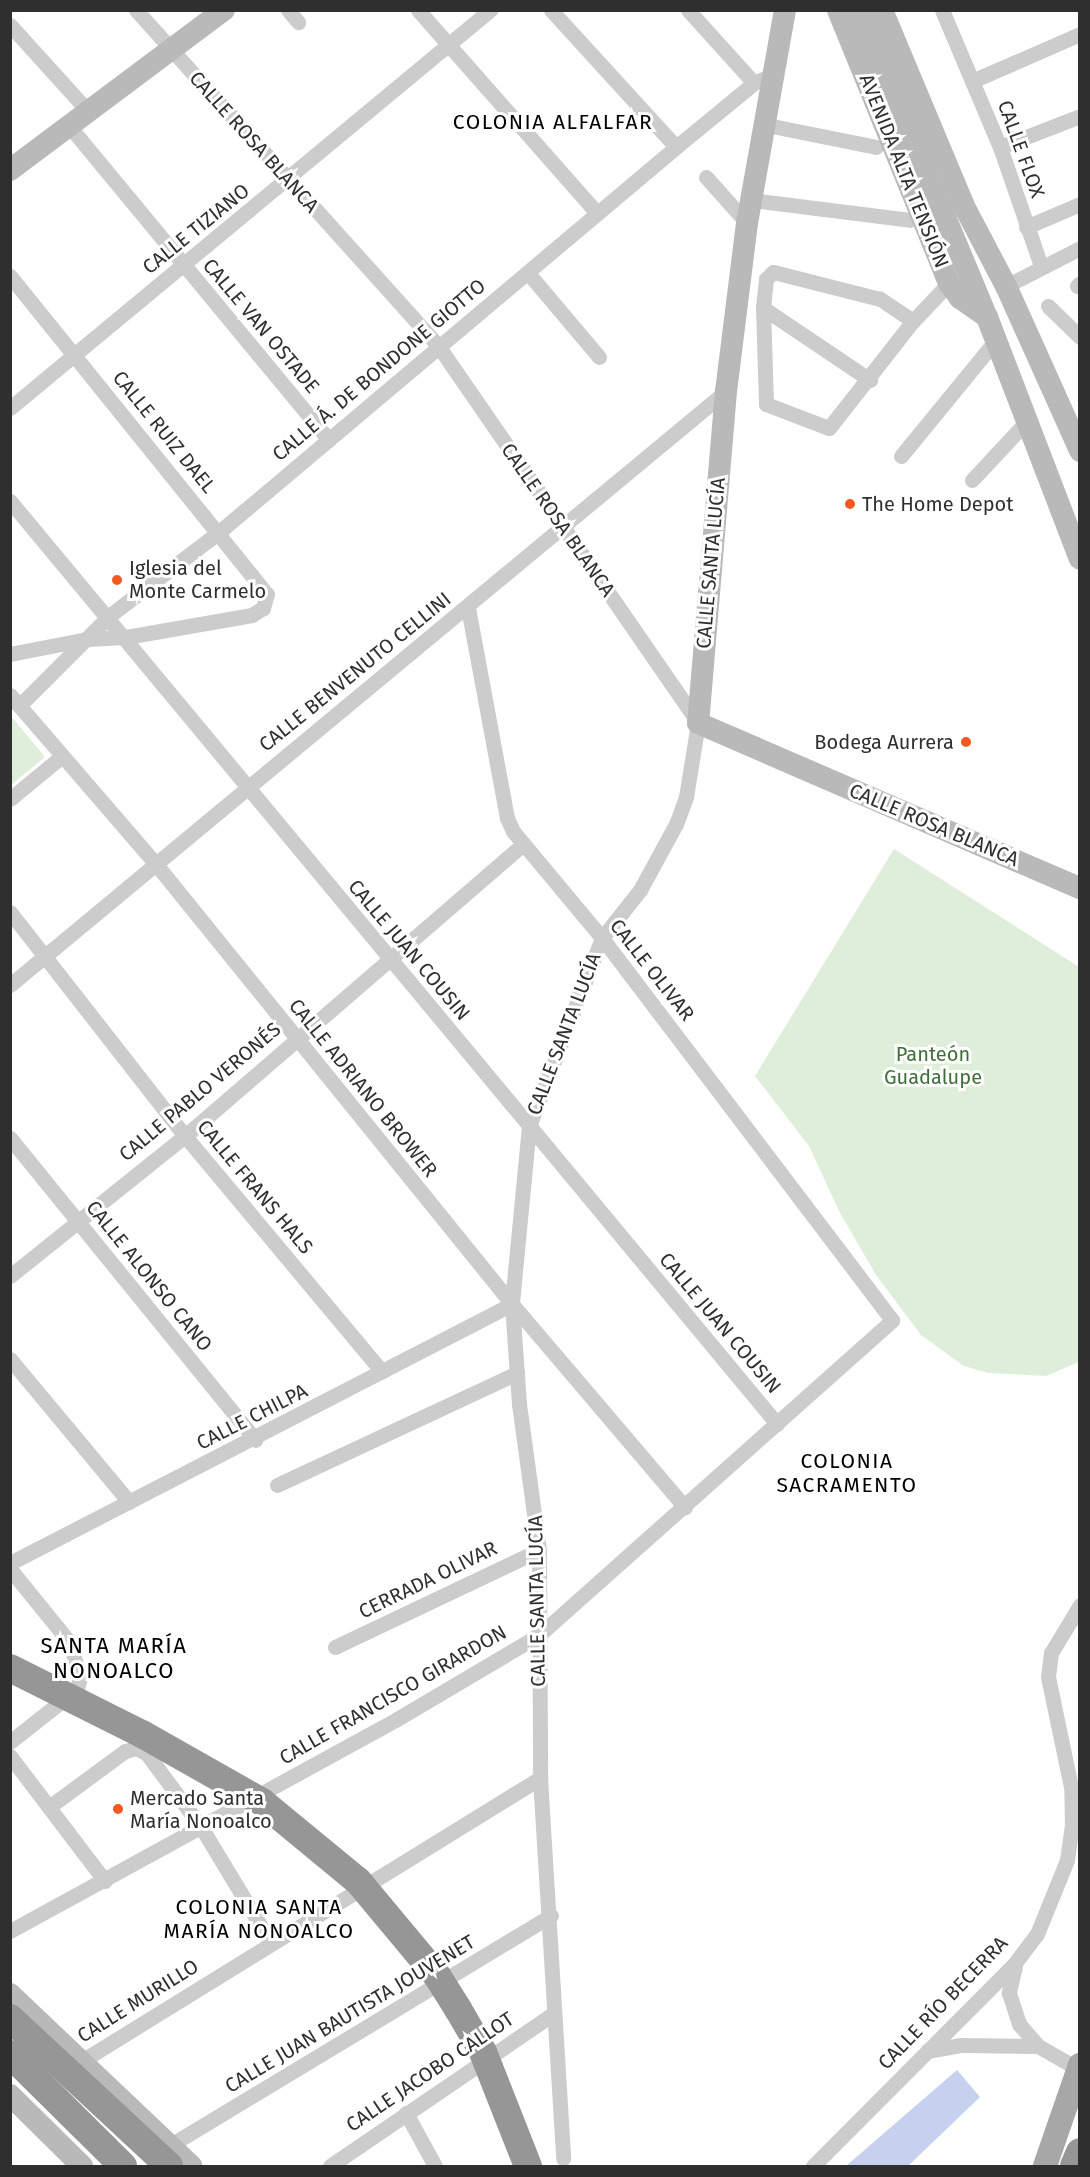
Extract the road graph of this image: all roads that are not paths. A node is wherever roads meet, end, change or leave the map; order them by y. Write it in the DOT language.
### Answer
graph roads {
  1 [pos="136,10"];
  2 [pos="224,10"];
  3 [pos="418,10"];
  4 [pos="490,10"];
  5 [pos="551,10"];
  6 [pos="688,10"];
  7 [pos="785,10"];
  8 [pos="838,10"];
  9 [pos="859,10"];
  10 [pos="882,10"];
  11 [pos="897,10"];
  12 [pos="944,11"];
  13 [pos="10,26"];
  14 [pos="1080,34"];
  15 [pos="449,45"];
  16 [pos="172,50"];
  17 [pos="763,79"];
  18 [pos="972,81"];
  19 [pos="89,112"];
  20 [pos="1080,116"];
  21 [pos="766,125"];
  22 [pos="70,127"];
  23 [pos="676,147"];
  24 [pos="876,147"];
  25 [pos="1000,147"];
  26 [pos="10,170"];
  27 [pos="706,177"];
  28 [pos="290,180"];
  29 [pos="752,200"];
  30 [pos="1080,204"];
  31 [pos="597,213"];
  32 [pos="910,220"];
  33 [pos="747,223"];
  34 [pos="1026,227"];
  35 [pos="1080,248"];
  36 [pos="990,260"];
  37 [pos="183,266"];
  38 [pos="1041,266"];
  39 [pos="528,273"];
  40 [pos="10,276"];
  41 [pos="949,284"];
  42 [pos="1006,286"];
  43 [pos="1048,306"];
  44 [pos="763,308"];
  45 [pos="987,318"];
  46 [pos="913,321"];
  47 [pos="1080,337"];
  48 [pos="995,341"];
  49 [pos="439,346"];
  50 [pos="74,356"];
  51 [pos="599,357"];
  52 [pos="870,380"];
  53 [pos="726,391"];
  54 [pos="10,408"];
  55 [pos="1026,422"];
  56 [pos="328,440"];
  57 [pos="1080,451"];
  58 [pos="901,456"];
  59 [pos="972,480"];
  60 [pos="10,501"];
  61 [pos="563,528"];
  62 [pos="219,532"];
  63 [pos="1080,559"];
  64 [pos="468,607"];
  65 [pos="109,616"];
  66 [pos="126,637"];
  67 [pos="87,639"];
  68 [pos="10,654"];
  69 [pos="15,700"];
  70 [pos="698,723"];
  71 [pos="61,758"];
  72 [pos="248,785"];
  73 [pos="10,799"];
  74 [pos="523,844"];
  75 [pos="155,863"];
  76 [pos="1080,888"];
  77 [pos="10,912"];
  78 [pos="602,938"];
  79 [pos="46,955"];
  80 [pos="390,962"];
  81 [pos="10,985"];
  82 [pos="296,1039"];
  83 [pos="529,1126"];
  84 [pos="185,1136"];
  85 [pos="10,1138"];
  86 [pos="77,1220"];
  87 [pos="10,1276"];
  88 [pos="512,1304"];
  89 [pos="892,1320"];
  90 [pos="10,1359"];
  91 [pos="382,1372"];
  92 [pos="517,1373"];
  93 [pos="777,1424"];
  94 [pos="255,1440"];
  95 [pos="277,1485"];
  96 [pos="129,1502"];
  97 [pos="685,1507"];
  98 [pos="539,1550"];
  99 [pos="10,1563"];
  100 [pos="10,1569"];
  101 [pos="1080,1605"];
  102 [pos="539,1635"];
  103 [pos="334,1647"];
  104 [pos="10,1654"];
  105 [pos="10,1668"];
  106 [pos="77,1689"];
  107 [pos="10,1742"];
  108 [pos="10,1756"];
  109 [pos="540,1778"];
  110 [pos="267,1792"];
  111 [pos="49,1807"];
  112 [pos="201,1827"];
  113 [pos="372,1879"];
  114 [pos="105,1881"];
  115 [pos="551,1916"];
  116 [pos="10,1931"];
  117 [pos="271,1943"];
  118 [pos="1015,1963"];
  119 [pos="452,1978"];
  120 [pos="10,1994"];
  121 [pos="554,2013"];
  122 [pos="10,2018"];
  123 [pos="10,2037"];
  124 [pos="1038,2046"];
  125 [pos="927,2051"];
  126 [pos="496,2052"];
  127 [pos="10,2054"];
  128 [pos="68,2060"];
  129 [pos="10,2066"];
  130 [pos="1079,2068"];
  131 [pos="12,2099"];
  132 [pos="406,2112"];
  133 [pos="1080,2152"];
  134 [pos="87,2155"];
  135 [pos="169,2156"];
  136 [pos="563,2158"];
  137 [pos="112,2166"];
  138 [pos="122,2166"];
  139 [pos="147,2166"];
  140 [pos="191,2166"];
  141 [pos="330,2166"];
  142 [pos="435,2166"];
  143 [pos="528,2166"];
  144 [pos="539,2166"];
  145 [pos="813,2166"];
  146 [pos="1046,2166"];
  147 [pos="1074,2166"];
  1 -- 16 [label="street, CALLE ROSA BLANCA"];
  2 -- 16 [label="street"];
  3 -- 15 [label="street"];
  4 -- 15 [label="street, CALLE TIZIANO"];
  5 -- 23 [label="street"];
  6 -- 17 [label="street"];
  7 -- 17 [label="street, CALLE SANTA LUCÍA"];
  8 -- 41 [label="street, AVENIDA ALTA TENSIÓN"];
  9 -- 45 [label="street, AVENIDA ALTA TENSIÓN"];
  10 -- 36 [label="street, AVENIDA ALTA TENSIÓN"];
  11 -- 36 [label="street, AVENIDA ALTA TENSIÓN"];
  12 -- 18 [label="street, CALLE FLOX"];
  13 -- 19 [label="street"];
  14 -- 18 [label="street"];
  15 -- 28 [label="street, CALLE TIZIANO"];
  15 -- 31 [label="street"];
  16 -- 19 [label="street"];
  16 -- 28 [label="street, CALLE ROSA BLANCA"];
  17 -- 21 [label="street, CALLE SANTA LUCÍA"];
  17 -- 23 [label="street, CALLE Á. DE BONDONE GIOTTO"];
  18 -- 25 [label="street, CALLE FLOX"];
  19 -- 22 [label="street"];
  20 -- 25 [label="street"];
  21 -- 24 [label="street"];
  21 -- 29 [label="street, CALLE SANTA LUCÍA"];
  22 -- 26 [label="street"];
  22 -- 37 [label="street, CALLE VAN OSTADE"];
  23 -- 31 [label="street, CALLE Á. DE BONDONE GIOTTO"];
  25 -- 34 [label="street, CALLE FLOX"];
  27 -- 33 [label="street"];
  28 -- 37 [label="street, CALLE TIZIANO"];
  28 -- 49 [label="street, CALLE ROSA BLANCA"];
  29 -- 32 [label="street"];
  29 -- 33 [label="street, CALLE SANTA LUCÍA"];
  30 -- 34 [label="street"];
  31 -- 39 [label="street, CALLE Á. DE BONDONE GIOTTO"];
  33 -- 53 [label="street, CALLE SANTA LUCÍA"];
  34 -- 38 [label="street, CALLE FLOX"];
  35 -- 38 [label="street"];
  36 -- 42 [label="street, AVENIDA ALTA TENSIÓN"];
  37 -- 50 [label="street, CALLE TIZIANO"];
  37 -- 56 [label="street, CALLE VAN OSTADE"];
  38 -- 42 [label="street"];
  39 -- 49 [label="street, CALLE Á. DE BONDONE GIOTTO"];
  39 -- 51 [label="street"];
  40 -- 50 [label="street, CALLE RUIZ DAEL"];
  41 -- 45 [label="street, AVENIDA ALTA TENSIÓN"];
  41 -- 46 [label="street"];
  42 -- 57 [label="street, AVENIDA ALTA TENSIÓN"];
  43 -- 47 [label="street"];
  44 -- 46 [label="street"];
  44 -- 52 [label="street"];
  44 -- 52 [label="street"];
  45 -- 48 [label="street, AVENIDA ALTA TENSIÓN"];
  46 -- 52 [label="street"];
  48 -- 55 [label="street, AVENIDA ALTA TENSIÓN"];
  48 -- 58 [label="street"];
  49 -- 56 [label="street, CALLE Á. DE BONDONE GIOTTO"];
  49 -- 61 [label="street, CALLE ROSA BLANCA"];
  50 -- 54 [label="street, CALLE TIZIANO"];
  50 -- 62 [label="street, CALLE RUIZ DAEL"];
  53 -- 61 [label="street, CALLE BENVENUTO CELLINI"];
  53 -- 70 [label="street, CALLE SANTA LUCÍA"];
  55 -- 59 [label="street"];
  55 -- 63 [label="street, AVENIDA ALTA TENSIÓN"];
  56 -- 62 [label="street, CALLE Á. DE BONDONE GIOTTO"];
  60 -- 65 [label="street, CALLE JUAN COUSIN"];
  61 -- 64 [label="street, CALLE BENVENUTO CELLINI"];
  61 -- 70 [label="street, CALLE ROSA BLANCA"];
  62 -- 65 [label="street, CALLE Á. DE BONDONE GIOTTO"];
  62 -- 66 [label="street, CALLE RUIZ DAEL"];
  64 -- 72 [label="street, CALLE BENVENUTO CELLINI"];
  64 -- 74 [label="street, CALLE OLIVAR"];
  65 -- 66 [label="street, CALLE JUAN COUSIN"];
  65 -- 67 [label="street, CALLE Á. DE BONDONE GIOTTO"];
  66 -- 67 [label="street"];
  66 -- 72 [label="street, CALLE JUAN COUSIN"];
  67 -- 68 [label="street"];
  67 -- 69 [label="street, CALLE Á. DE BONDONE GIOTTO"];
  69 -- 71 [label="street, CALLE ADRIANO BROWER"];
  70 -- 76 [label="street, CALLE ROSA BLANCA"];
  70 -- 78 [label="street, CALLE SANTA LUCÍA"];
  71 -- 73 [label="street"];
  71 -- 75 [label="street, CALLE ADRIANO BROWER"];
  72 -- 75 [label="street, CALLE BENVENUTO CELLINI"];
  72 -- 80 [label="street, CALLE JUAN COUSIN"];
  74 -- 78 [label="street, CALLE OLIVAR"];
  74 -- 80 [label="street, CALLE PABLO VERONÉS"];
  75 -- 79 [label="street, CALLE BENVENUTO CELLINI"];
  75 -- 82 [label="street, CALLE ADRIANO BROWER"];
  77 -- 79 [label="street, CALLE FRANS HALS"];
  78 -- 83 [label="street, CALLE SANTA LUCÍA"];
  78 -- 89 [label="street, CALLE OLIVAR"];
  79 -- 81 [label="street, CALLE BENVENUTO CELLINI"];
  79 -- 84 [label="street, CALLE FRANS HALS"];
  80 -- 82 [label="street, CALLE PABLO VERONÉS"];
  80 -- 83 [label="street, CALLE JUAN COUSIN"];
  82 -- 84 [label="street, CALLE PABLO VERONÉS"];
  82 -- 88 [label="street, CALLE ADRIANO BROWER"];
  83 -- 88 [label="street, CALLE SANTA LUCÍA"];
  83 -- 93 [label="street, CALLE JUAN COUSIN"];
  84 -- 86 [label="street, CALLE PABLO VERONÉS"];
  84 -- 91 [label="street, CALLE FRANS HALS"];
  85 -- 86 [label="street, CALLE ALONSO CANO"];
  86 -- 87 [label="street, CALLE PABLO VERONÉS"];
  86 -- 94 [label="street, CALLE ALONSO CANO"];
  88 -- 91 [label="street, CALLE CHILPA"];
  88 -- 92 [label="street, CALLE SANTA LUCÍA"];
  88 -- 97 [label="street, CALLE ADRIANO BROWER"];
  89 -- 93 [label="street, CALLE FRANCISCO GIRARDON"];
  90 -- 96 [label="street"];
  91 -- 94 [label="street, CALLE CHILPA"];
  92 -- 95 [label="street"];
  92 -- 98 [label="street, CALLE SANTA LUCÍA"];
  93 -- 97 [label="street, CALLE FRANCISCO GIRARDON"];
  94 -- 96 [label="street, CALLE CHILPA"];
  96 -- 99 [label="street, CALLE CHILPA"];
  97 -- 102 [label="street, CALLE FRANCISCO GIRARDON"];
  98 -- 102 [label="street, CALLE SANTA LUCÍA"];
  98 -- 103 [label="street, CERRADA OLIVAR"];
  100 -- 106 [label="street"];
  101 -- 118 [label="street, CALLE RÍO BECERRA"];
  102 -- 109 [label="street, CALLE SANTA LUCÍA"];
  102 -- 110 [label="street, CALLE FRANCISCO GIRARDON"];
  104 -- 106 [label="street"];
  105 -- 143 [label="highway, bridge"];
  106 -- 107 [label="street"];
  106 -- 110 [label="street"];
  108 -- 111 [label="street"];
  109 -- 113 [label="street, CALLE MURILLO"];
  109 -- 115 [label="street, CALLE SANTA LUCÍA"];
  110 -- 112 [label="street, CALLE FRANCISCO GIRARDON"];
  110 -- 113 [label="street"];
  111 -- 112 [label="street"];
  111 -- 114 [label="street"];
  112 -- 114 [label="street, CALLE FRANCISCO GIRARDON"];
  112 -- 117 [label="street"];
  113 -- 117 [label="street, CALLE MURILLO"];
  113 -- 119 [label="street"];
  114 -- 116 [label="street, CALLE FRANCISCO GIRARDON"];
  115 -- 119 [label="street, CALLE JUAN BAUTISTA JOUVENET"];
  115 -- 121 [label="street, CALLE SANTA LUCÍA"];
  117 -- 128 [label="street, CALLE MURILLO"];
  118 -- 124 [label="street"];
  118 -- 125 [label="street, CALLE RÍO BECERRA"];
  119 -- 126 [label="street"];
  119 -- 135 [label="street, CALLE JUAN BAUTISTA JOUVENET"];
  120 -- 128 [label="street"];
  121 -- 126 [label="street, CALLE JACOBO CALLOT"];
  121 -- 136 [label="street, CALLE SANTA LUCÍA"];
  122 -- 128 [label="highway"];
  123 -- 139 [label="highway"];
  124 -- 125 [label="street"];
  124 -- 130 [label="street"];
  125 -- 145 [label="street, CALLE RÍO BECERRA"];
  126 -- 132 [label="street, CALLE JACOBO CALLOT"];
  126 -- 144 [label="street"];
  127 -- 138 [label="highway"];
  128 -- 135 [label="highway"];
  129 -- 134 [label="highway"];
  130 -- 146 [label="main road"];
  131 -- 134 [label="street"];
  132 -- 141 [label="street, CALLE JACOBO CALLOT"];
  132 -- 142 [label="street"];
  133 -- 147 [label="highway"];
  134 -- 137 [label="highway"];
  134 -- 138 [label="highway"];
  135 -- 140 [label="street"];
}
